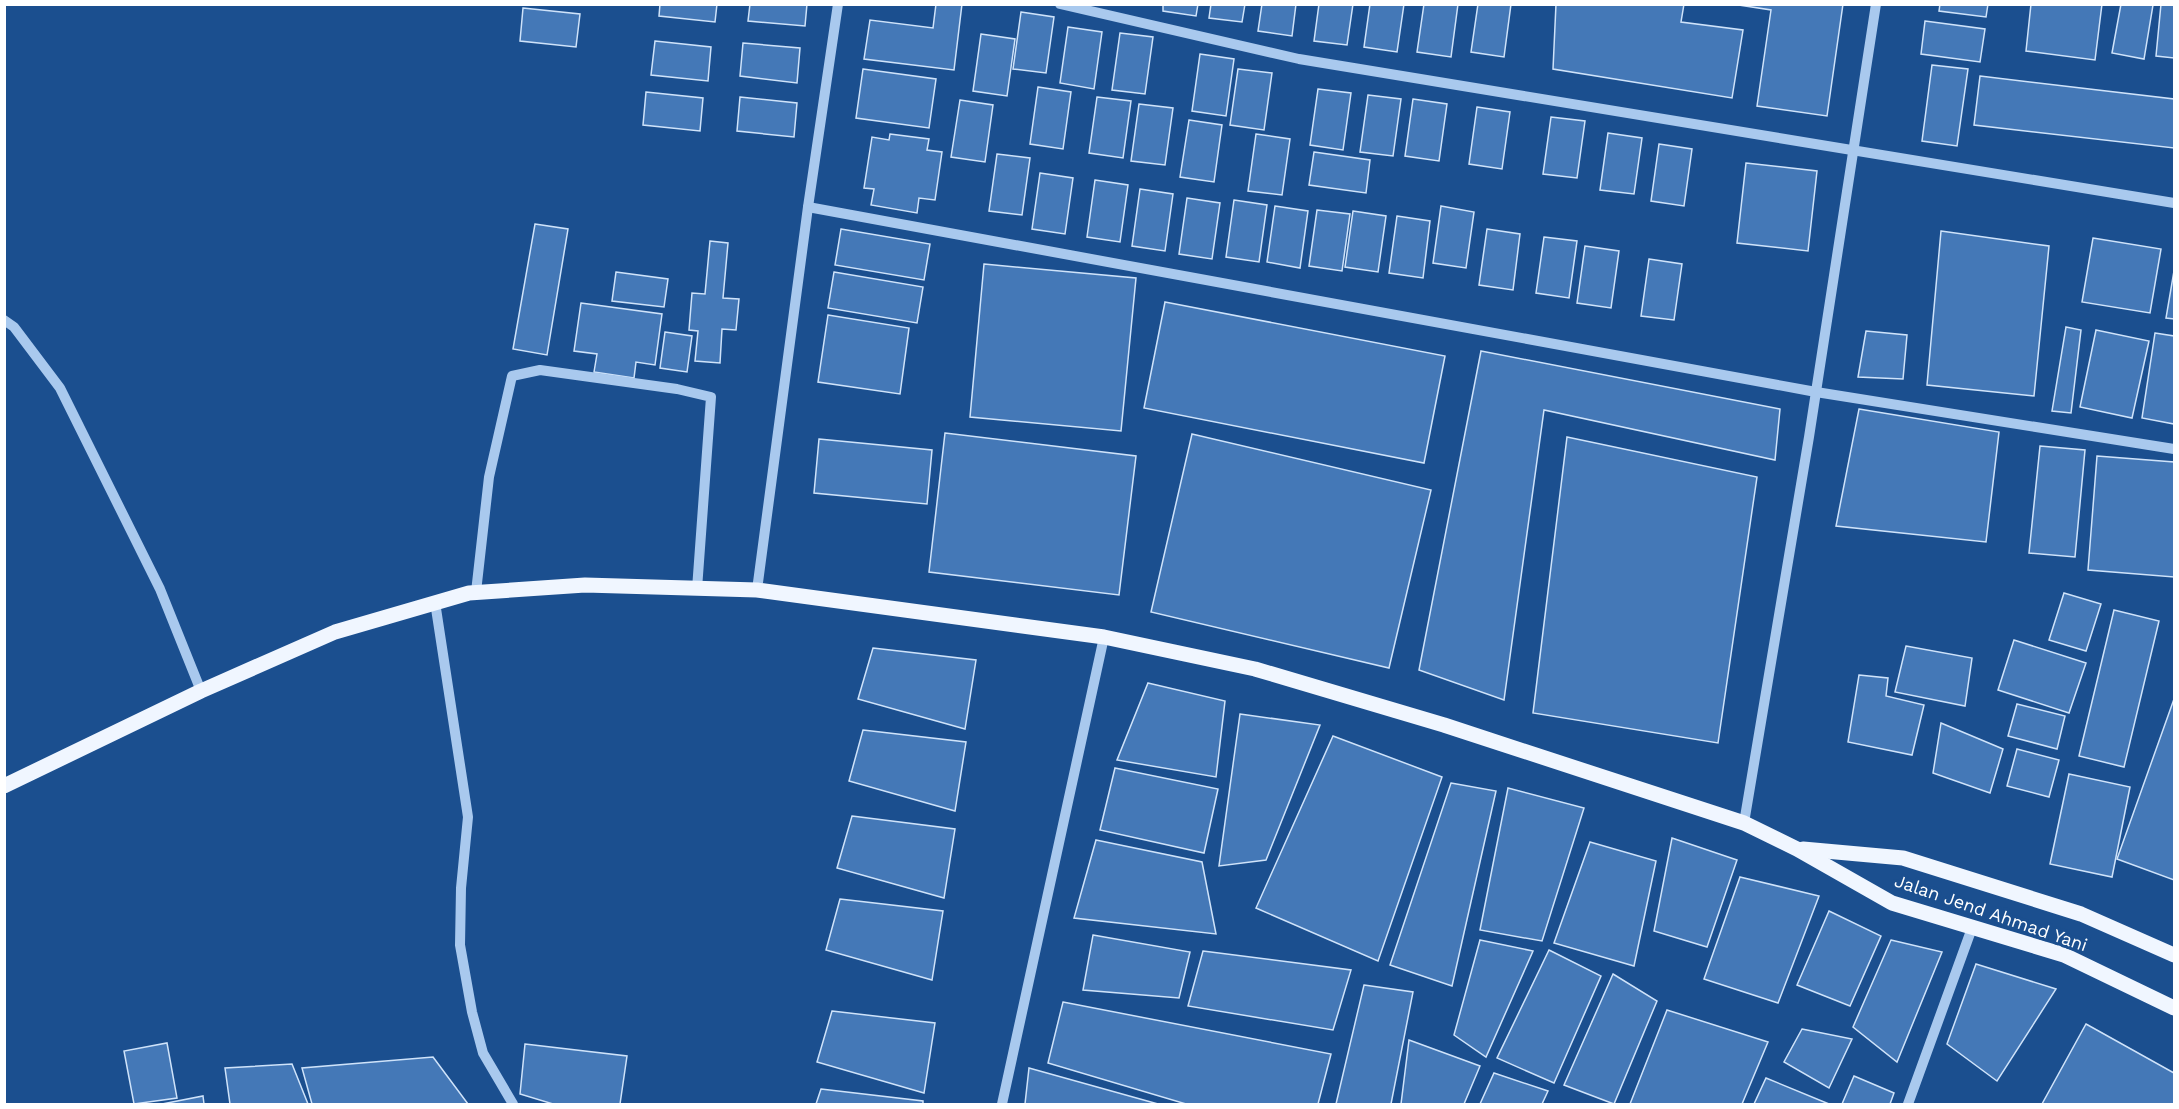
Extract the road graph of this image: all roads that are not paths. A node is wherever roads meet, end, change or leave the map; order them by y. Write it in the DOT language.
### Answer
graph roads {
  1 [pos="838,4"];
  2 [pos="1060,4"];
  3 [pos="1876,4"];
  4 [pos="1853,151"];
  5 [pos="2175,203"];
  6 [pos="808,207"];
  7 [pos="4,320"];
  8 [pos="1816,392"];
  9 [pos="2175,449"];
  10 [pos="697,589"];
  11 [pos="758,590"];
  12 [pos="476,592"];
  13 [pos="435,602"];
  14 [pos="1104,637"];
  15 [pos="201,691"];
  16 [pos="4,786"];
  17 [pos="1744,823"];
  18 [pos="1797,849"];
  19 [pos="1972,928"];
  20 [pos="2175,955"];
  21 [pos="2175,1008"];
  22 [pos="513,1104"];
  23 [pos="1002,1104"];
  24 [pos="1908,1104"];
  1 -- 6 [label="street"];
  2 -- 4 [label="street"];
  3 -- 4 [label="street"];
  4 -- 5 [label="street"];
  4 -- 8 [label="street"];
  6 -- 8 [label="street"];
  6 -- 11 [label="street"];
  7 -- 15 [label="street"];
  8 -- 9 [label="street"];
  8 -- 17 [label="street"];
  10 -- 11 [label="main road, Jalan Jend Ahmad Yani"];
  10 -- 12 [label="main road, Jalan Jend Ahmad Yani"];
  10 -- 12 [label="street"];
  11 -- 14 [label="main road, Jalan Jend Ahmad Yani"];
  12 -- 13 [label="main road, Jalan Jend Ahmad Yani"];
  13 -- 15 [label="main road, Jalan Jend Ahmad Yani"];
  13 -- 22 [label="street"];
  14 -- 17 [label="main road, Jalan Jend Ahmad Yani"];
  14 -- 23 [label="street"];
  15 -- 16 [label="main road, Jalan Jend Ahmad Yani"];
  17 -- 18 [label="main road, Jalan Jend Ahmad Yani"];
  18 -- 19 [label="main road, Jalan Jend Ahmad Yani"];
  18 -- 20 [label="main road, Jalan Jend Ahmad Yani"];
  19 -- 21 [label="main road, Jalan Jend Ahmad Yani"];
  19 -- 24 [label="street"];
}
